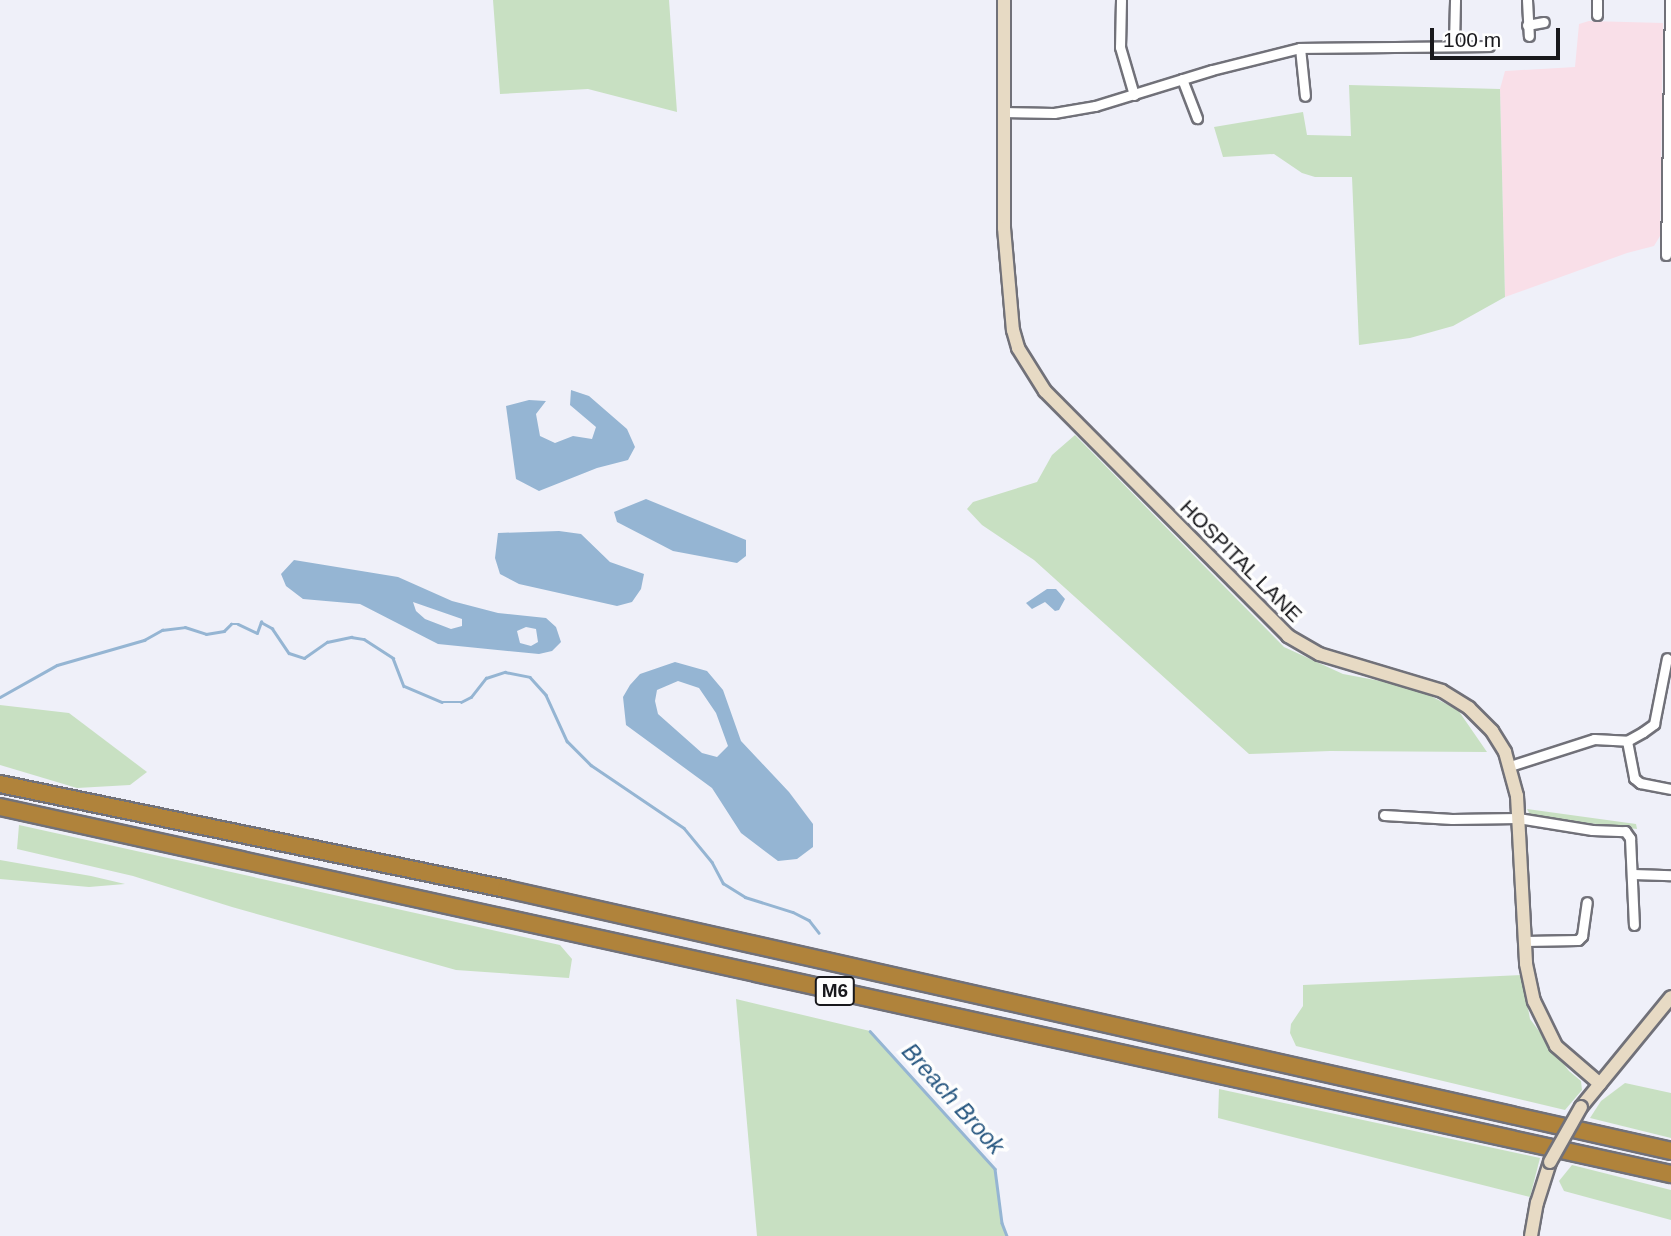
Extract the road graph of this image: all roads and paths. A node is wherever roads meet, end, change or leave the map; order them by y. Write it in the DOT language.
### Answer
graph roads {
  1 [pos="1004,0"];
  2 [pos="1121,0"];
  3 [pos="1455,0"];
  4 [pos="1527,0"];
  5 [pos="1597,0"];
  6 [pos="1670,0"];
  7 [pos="1597,15"];
  8 [pos="1544,22"];
  9 [pos="1527,25"];
  10 [pos="1529,36"];
  11 [pos="1454,45"];
  12 [pos="1489,46"];
  13 [pos="1300,48"];
  14 [pos="1182,79"];
  15 [pos="1670,85"];
  16 [pos="1135,95"];
  17 [pos="1305,97"];
  18 [pos="1002,112"];
  19 [pos="1198,118"];
  20 [pos="1669,212"];
  21 [pos="1665,255"];
  22 [pos="1667,659"];
  23 [pos="1627,741"];
  24 [pos="1510,766"];
  25 [pos="0,784"];
  26 [pos="1671,789"];
  27 [pos="0,807"];
  28 [pos="1384,815"];
  29 [pos="1518,818"];
  30 [pos="1633,874"];
  31 [pos="1671,875"];
  32 [pos="1587,902"];
  33 [pos="1634,925"];
  34 [pos="1525,941"];
  35 [pos="1671,997"];
  36 [pos="1600,1084"];
  37 [pos="1671,1151"];
  38 [pos="1671,1174"];
  39 [pos="1531,1236"];
  1 -- 18 [label="street, HOSPITAL LANE"];
  2 -- 16 [label="street"];
  3 -- 11 [label="street"];
  4 -- 9 [label="street"];
  5 -- 7 [label="street"];
  6 -- 15 [label="street"];
  8 -- 9 [label="street"];
  9 -- 10 [label="street"];
  11 -- 12 [label="street"];
  11 -- 13 [label="street"];
  13 -- 14 [label="street"];
  13 -- 17 [label="street"];
  14 -- 16 [label="street"];
  14 -- 19 [label="street"];
  15 -- 20 [label="street"];
  16 -- 18 [label="street"];
  18 -- 24 [label="street, HOSPITAL LANE"];
  20 -- 21 [label="street"];
  22 -- 23 [label="street"];
  23 -- 24 [label="street"];
  23 -- 26 [label="street"];
  24 -- 29 [label="street, HOSPITAL LANE"];
  25 -- 37 [label="highway, M6"];
  27 -- 38 [label="highway, M6"];
  28 -- 29 [label="street"];
  29 -- 30 [label="street"];
  29 -- 34 [label="street, HOSPITAL LANE"];
  30 -- 31 [label="street"];
  30 -- 33 [label="street"];
  32 -- 34 [label="street"];
  34 -- 36 [label="street, HOSPITAL LANE"];
  35 -- 36 [label="street"];
  36 -- 39 [label="street, bridge"];
}
